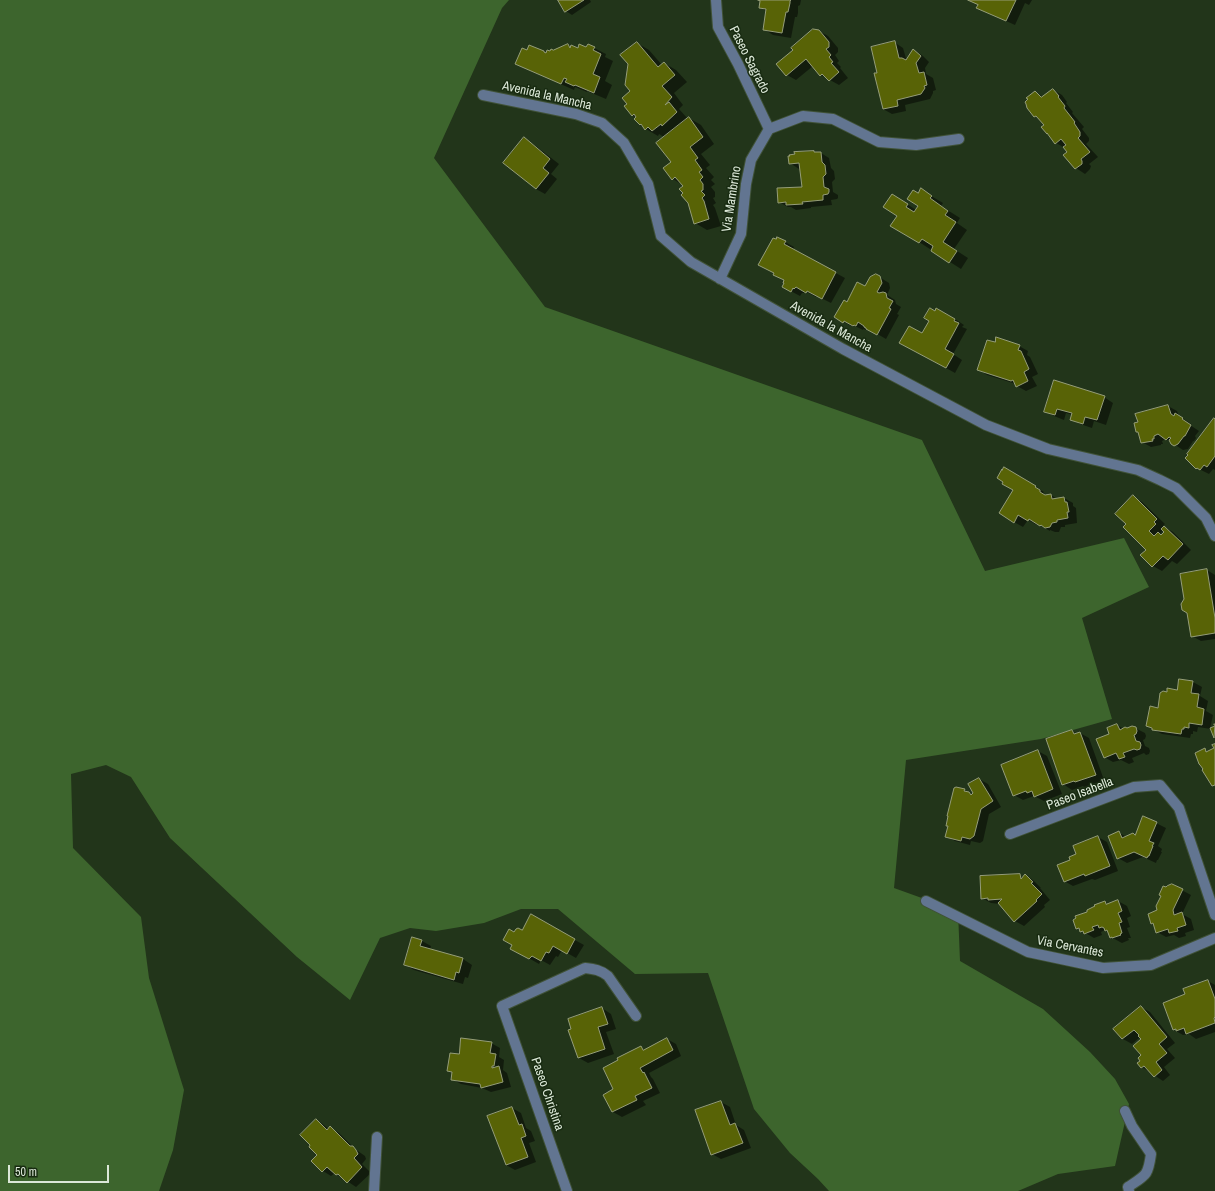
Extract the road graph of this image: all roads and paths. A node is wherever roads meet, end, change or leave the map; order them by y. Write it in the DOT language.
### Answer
graph roads {
  1 [pos="716,0"];
  2 [pos="483,95"];
  3 [pos="769,129"];
  4 [pos="959,139"];
  5 [pos="720,279"];
  6 [pos="1215,536"];
  7 [pos="1010,834"];
  8 [pos="926,902"];
  9 [pos="1215,915"];
  10 [pos="1215,938"];
  11 [pos="636,1016"];
  12 [pos="1125,1111"];
  13 [pos="377,1137"];
  14 [pos="1129,1189"];
  15 [pos="374,1191"];
  16 [pos="567,1191"];
  1 -- 3 [label="street, Paseo Sagrado"];
  2 -- 5 [label="street, Avenida la Mancha"];
  3 -- 4 [label="street"];
  3 -- 5 [label="street, Via Mambrino"];
  5 -- 6 [label="street, Avenida la Mancha"];
  7 -- 9 [label="street, Paseo Isabella"];
  8 -- 10 [label="street, Via Cervantes"];
  11 -- 16 [label="street, Paseo Christina"];
  12 -- 14 [label="street"];
  13 -- 15 [label="street"];
}
